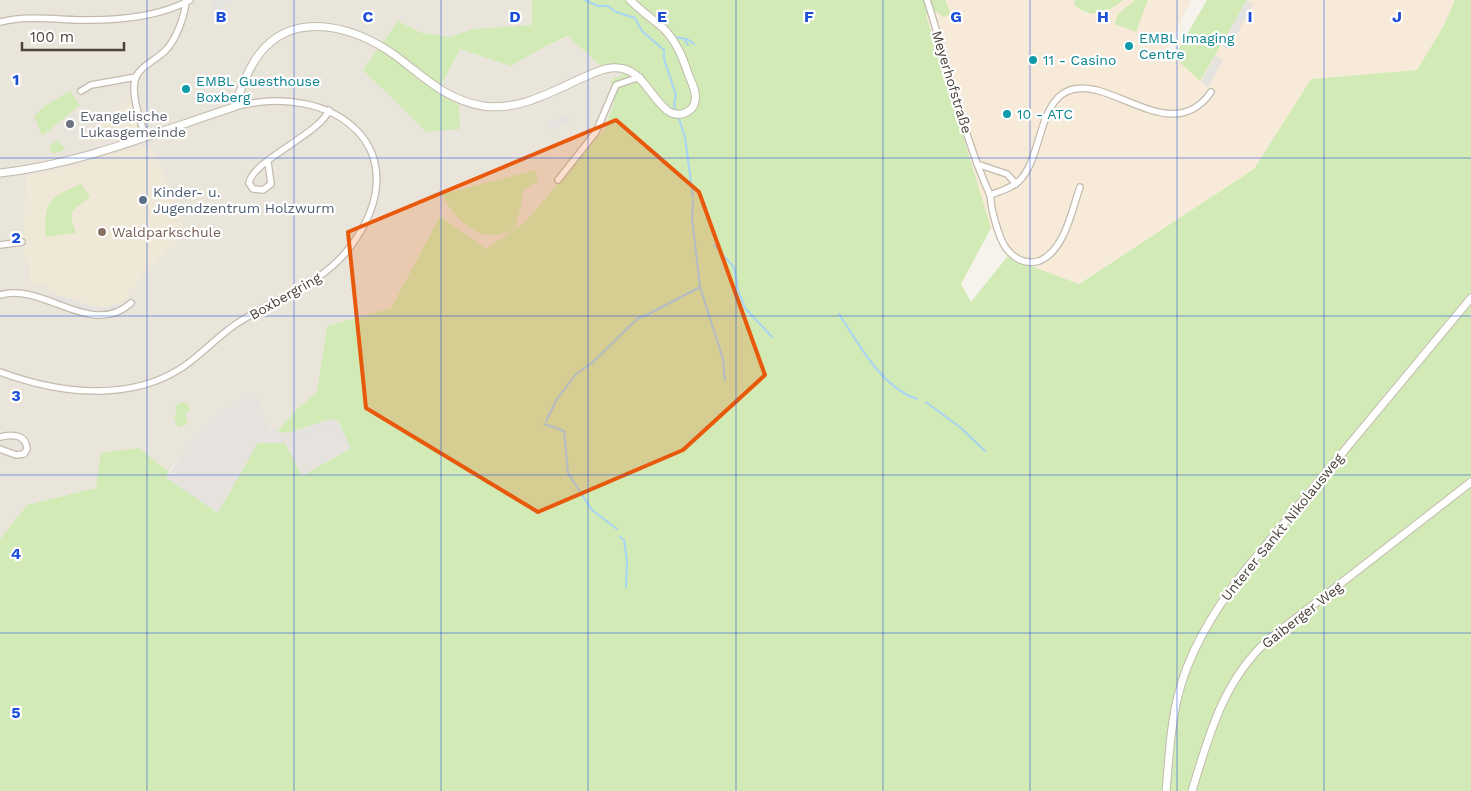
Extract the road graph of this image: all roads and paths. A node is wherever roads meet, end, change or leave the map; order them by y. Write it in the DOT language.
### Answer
graph roads {
  1 [pos="630,0"];
  2 [pos="927,0"];
  3 [pos="188,1"];
  4 [pos="0,22"];
  5 [pos="136,77"];
  6 [pos="640,77"];
  7 [pos="83,90"];
  8 [pos="1211,92"];
  9 [pos="234,107"];
  10 [pos="329,110"];
  11 [pos="145,137"];
  12 [pos="268,162"];
  13 [pos="977,164"];
  14 [pos="0,173"];
  15 [pos="558,180"];
  16 [pos="1016,184"];
  17 [pos="1080,187"];
  18 [pos="990,195"];
  19 [pos="22,242"];
  20 [pos="0,245"];
  21 [pos="0,295"];
  22 [pos="1471,298"];
  23 [pos="130,303"];
  24 [pos="0,372"];
  25 [pos="0,437"];
  26 [pos="0,449"];
  27 [pos="1471,482"];
  28 [pos="1166,791"];
  29 [pos="1192,791"];
  1 -- 6 [label="street"];
  2 -- 13 [label="street, Meyerhofstraße"];
  3 -- 4 [label="street"];
  3 -- 5 [label="street"];
  5 -- 7 [label="street"];
  5 -- 11 [label="street"];
  6 -- 9 [label="street"];
  6 -- 15 [label="street"];
  8 -- 16 [label="street"];
  9 -- 10 [label="street, Boxbergring"];
  9 -- 11 [label="street, Boxbergring"];
  10 -- 12 [label="street"];
  10 -- 24 [label="street, Boxbergring"];
  11 -- 14 [label="street, Boxbergring"];
  12 -- 12 [label="street"];
  13 -- 16 [label="street"];
  13 -- 18 [label="street, Meyerhofstraße"];
  16 -- 18 [label="street"];
  17 -- 18 [label="street, Meyerhofstraße"];
  19 -- 20 [label="street"];
  21 -- 23 [label="street"];
  22 -- 28 [label="street, Unterer Sankt Nikolausweg"];
  25 -- 26 [label="street"];
  27 -- 29 [label="street, Gaiberger Weg"];
}
